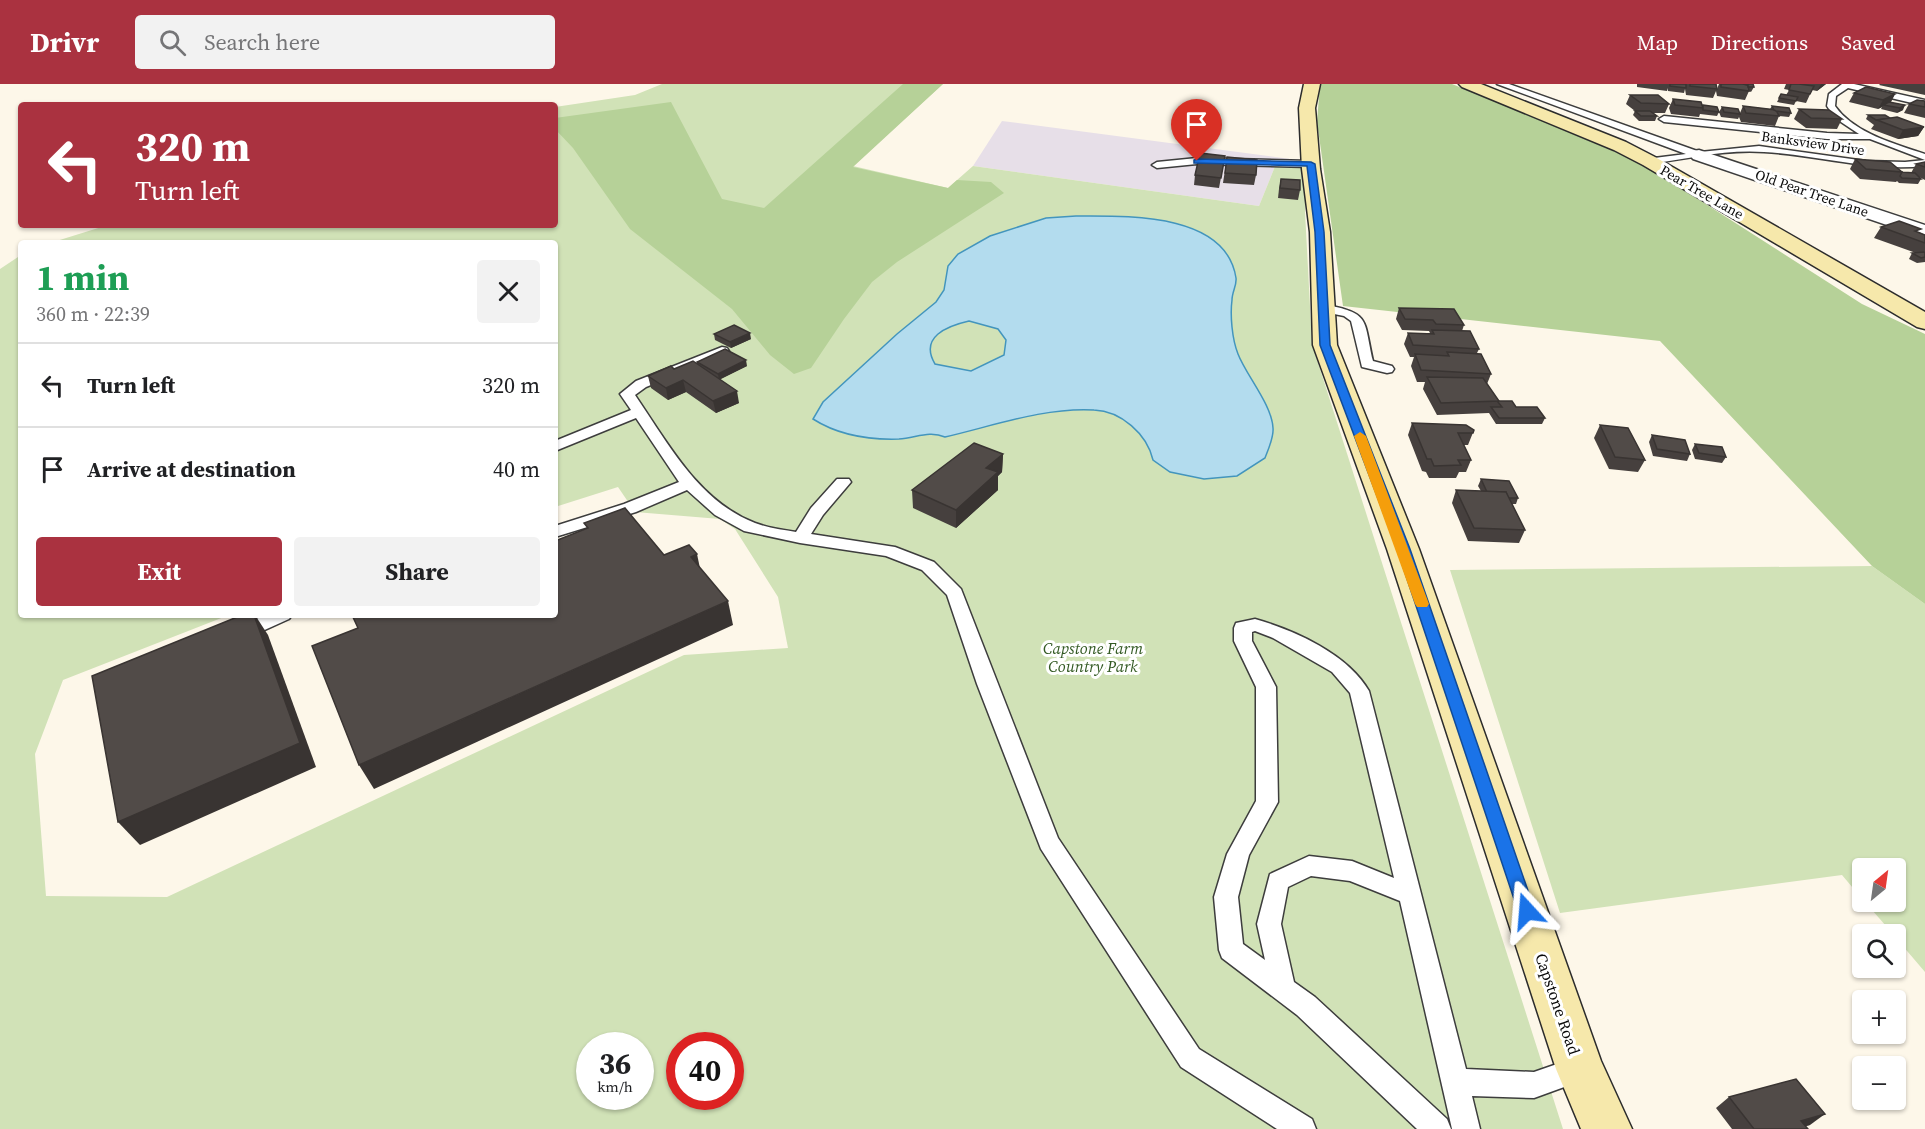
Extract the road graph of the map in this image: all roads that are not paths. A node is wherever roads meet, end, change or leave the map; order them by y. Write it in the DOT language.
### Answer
graph roads {
  1 [pos="1312,84"];
  2 [pos="1467,84"];
  3 [pos="1501,84"];
  4 [pos="1846,85"];
  5 [pos="1925,103"];
  6 [pos="1664,119"];
  7 [pos="1784,123"];
  8 [pos="1790,132"];
  9 [pos="1869,136"];
  10 [pos="1699,155"];
  11 [pos="1925,157"];
  12 [pos="1649,161"];
  13 [pos="1925,163"];
  14 [pos="1311,164"];
  15 [pos="1158,165"];
  16 [pos="1925,231"];
  17 [pos="1323,308"];
  18 [pos="1925,322"];
  19 [pos="722,351"];
  20 [pos="1387,369"];
  21 [pos="639,412"];
  22 [pos="558,445"];
  23 [pos="843,482"];
  24 [pos="689,483"];
  25 [pos="558,531"];
  26 [pos="800,538"];
  27 [pos="276,618"];
  28 [pos="221,642"];
  29 [pos="1410,895"];
  30 [pos="1283,989"];
  31 [pos="1580,1069"];
  32 [pos="1456,1082"];
  33 [pos="1302,1129"];
  34 [pos="1437,1129"];
  35 [pos="1466,1129"];
  36 [pos="1607,1129"];
  1 -- 14 [label="street, Capstone Road"];
  2 -- 12 [label="street, Pear Tree Lane"];
  3 -- 10 [label="lane"];
  4 -- 5 [label="lane"];
  4 -- 9 [label="lane"];
  6 -- 8 [label="lane"];
  7 -- 8 [label="lane"];
  8 -- 9 [label="lane"];
  9 -- 11 [label="lane"];
  10 -- 12 [label="lane, Banksview Drive"];
  10 -- 13 [label="lane, Banksview Drive"];
  10 -- 16 [label="street, Old Pear Tree Lane"];
  12 -- 18 [label="street, Pear Tree Lane"];
  14 -- 15 [label="lane"];
  14 -- 17 [label="street, Capstone Road"];
  17 -- 20 [label="lane"];
  17 -- 31 [label="street, Capstone Road"];
  19 -- 21 [label="lane"];
  21 -- 22 [label="lane"];
  21 -- 24 [label="lane"];
  23 -- 26 [label="lane"];
  24 -- 25 [label="lane"];
  24 -- 26 [label="lane"];
  26 -- 33 [label="lane"];
  27 -- 28 [label="lane"];
  29 -- 30 [label="lane"];
  29 -- 30 [label="lane"];
  29 -- 32 [label="lane"];
  30 -- 34 [label="lane"];
  31 -- 32 [label="lane"];
  31 -- 36 [label="street, Capstone Road"];
  32 -- 35 [label="lane"];
}
